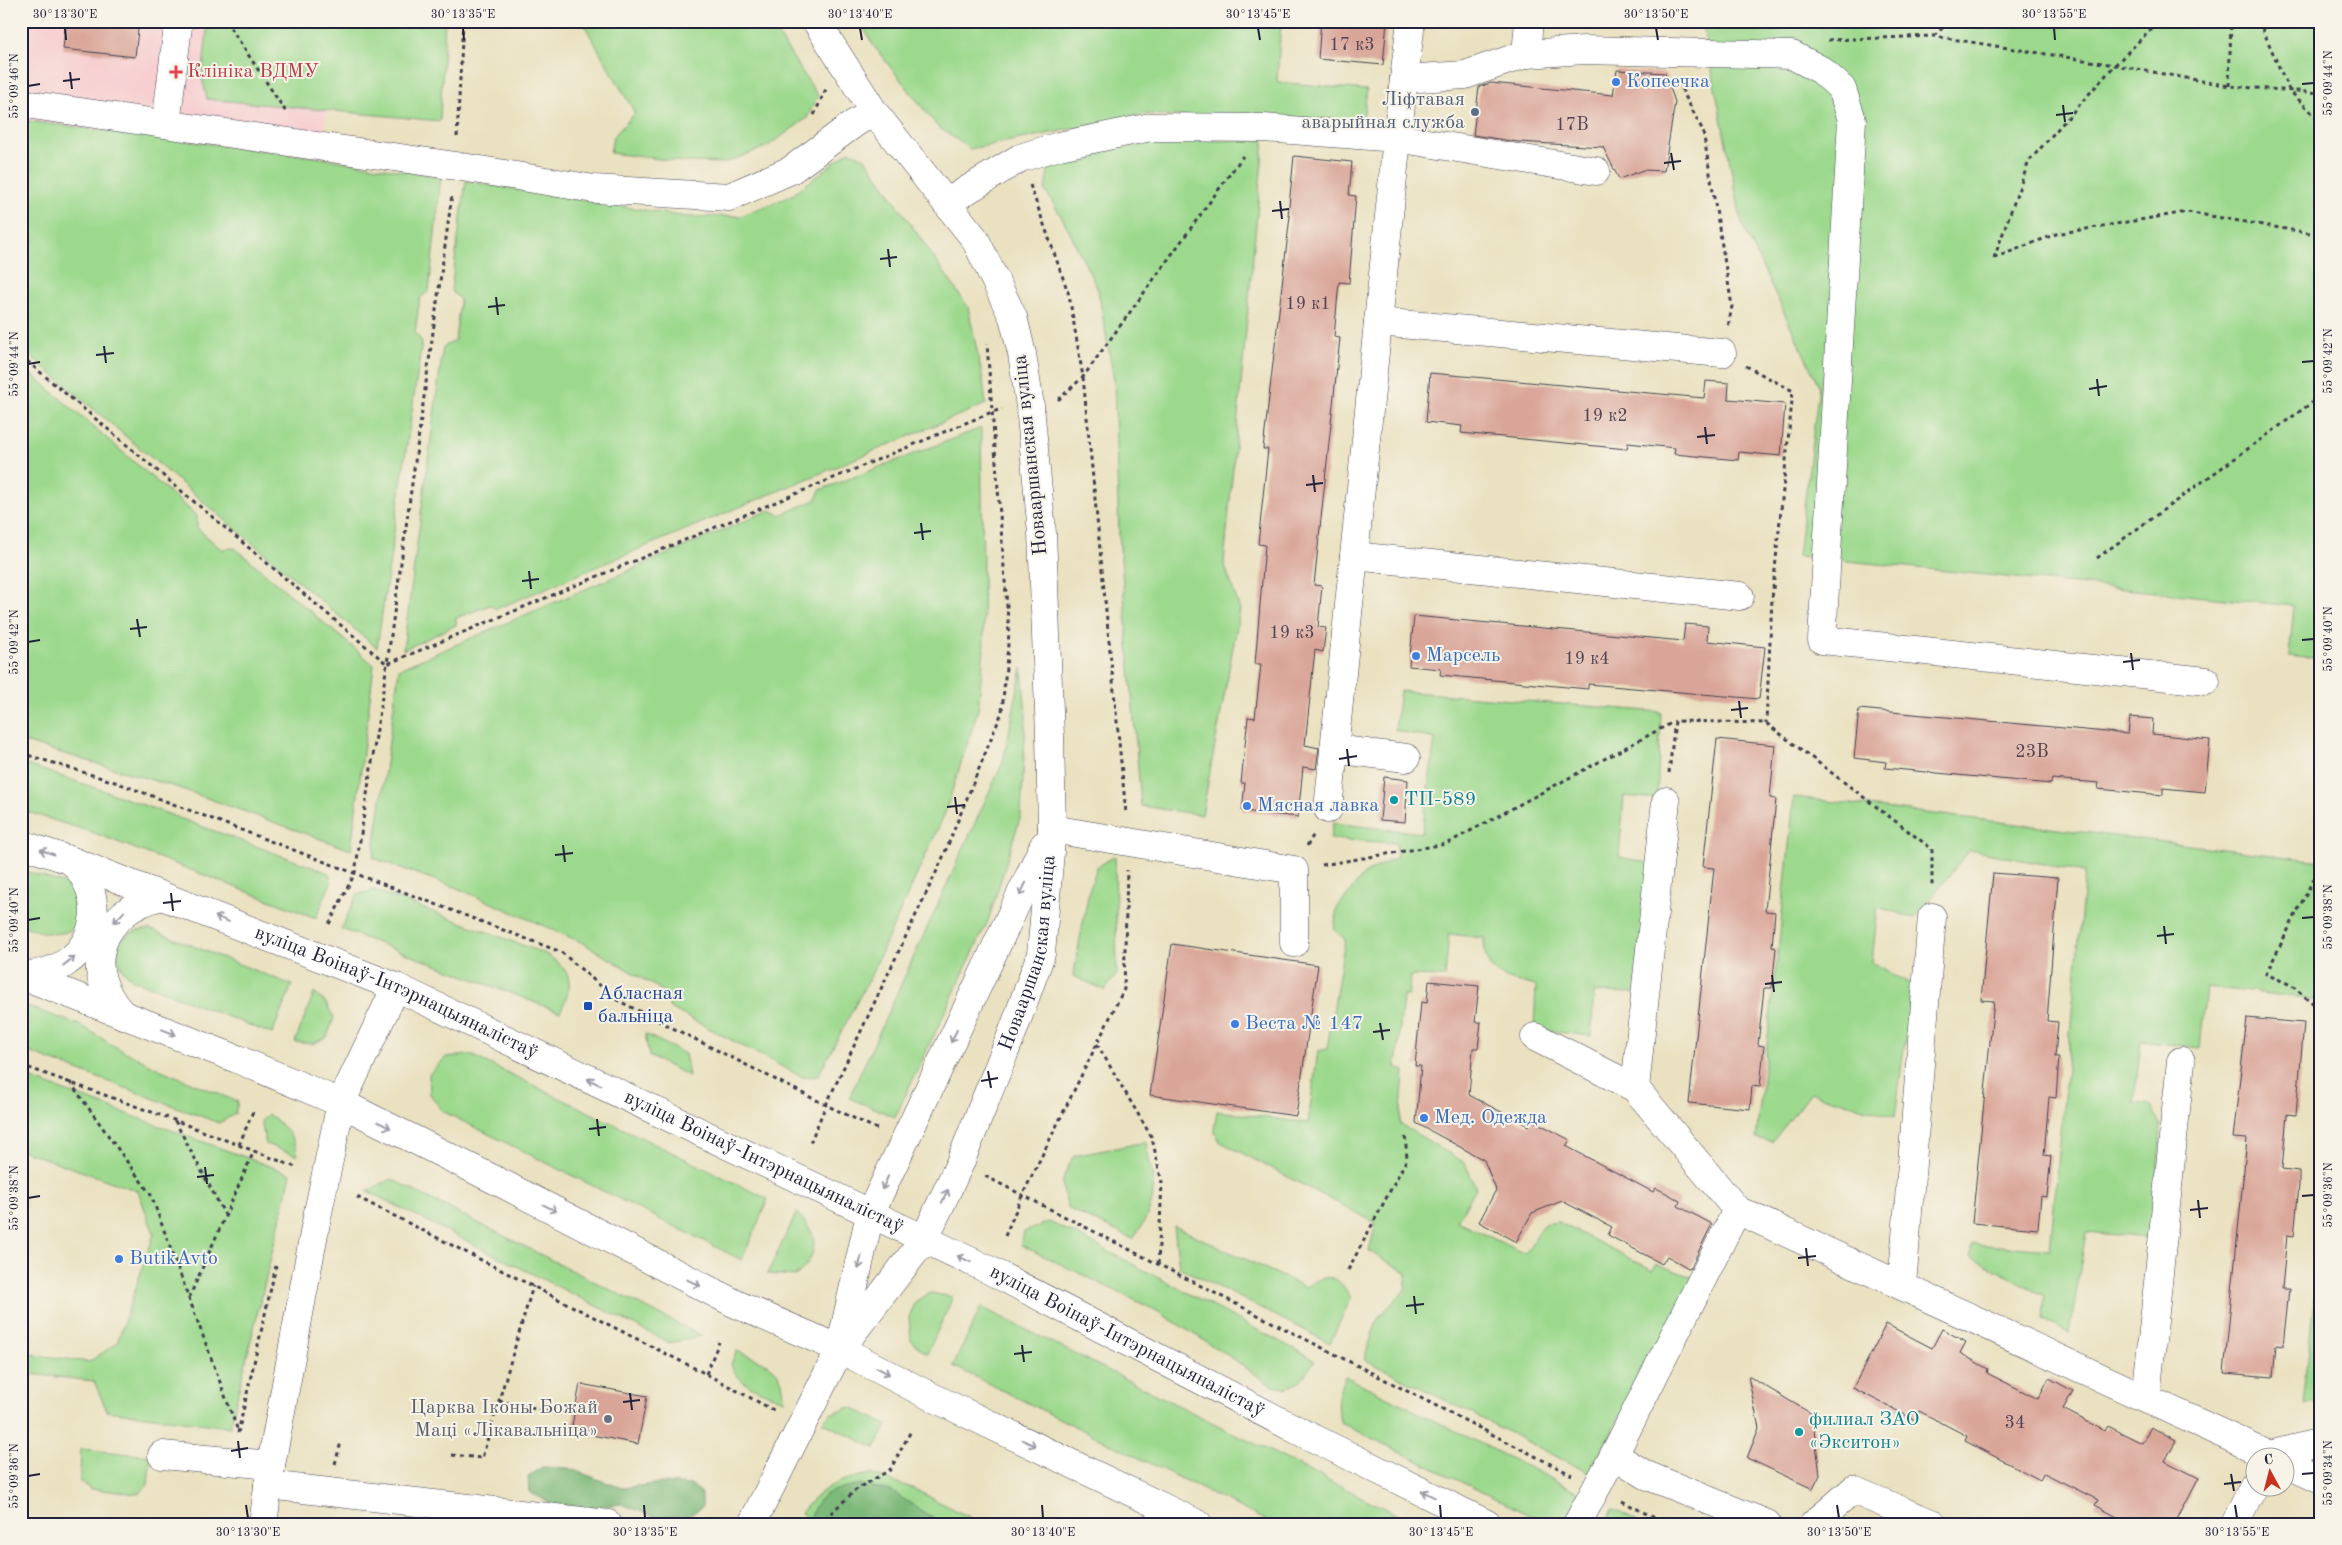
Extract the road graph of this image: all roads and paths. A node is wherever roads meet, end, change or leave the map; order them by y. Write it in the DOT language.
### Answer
graph roads {
  1 [pos="226,21"];
  2 [pos="463,21"];
  3 [pos="816,21"];
  4 [pos="1411,21"];
  5 [pos="1529,21"];
  6 [pos="1950,21"];
  7 [pos="2159,21"];
  8 [pos="2231,21"];
  9 [pos="2259,21"];
  10 [pos="178,26"];
  11 [pos="1933,36"];
  12 [pos="1826,40"];
  13 [pos="1526,54"];
  14 [pos="2115,64"];
  15 [pos="1676,78"];
  16 [pos="1404,79"];
  17 [pos="2229,86"];
  18 [pos="2289,90"];
  19 [pos="2321,93"];
  20 [pos="21,102"];
  21 [pos="865,117"];
  22 [pos="290,118"];
  23 [pos="812,120"];
  24 [pos="2321,122"];
  25 [pos="166,124"];
  26 [pos="1263,128"];
  27 [pos="448,138"];
  28 [pos="1397,138"];
  29 [pos="1020,158"];
  30 [pos="456,166"];
  31 [pos="1596,171"];
  32 [pos="946,203"];
  33 [pos="2321,235"];
  34 [pos="1378,322"];
  35 [pos="987,336"];
  36 [pos="1722,353"];
  37 [pos="21,356"];
  38 [pos="1083,377"];
  39 [pos="2321,396"];
  40 [pos="1054,404"];
  41 [pos="1003,409"];
  42 [pos="992,412"];
  43 [pos="1354,556"];
  44 [pos="2097,558"];
  45 [pos="1740,596"];
  46 [pos="387,664"];
  47 [pos="2206,681"];
  48 [pos="1675,721"];
  49 [pos="1766,723"];
  50 [pos="1334,749"];
  51 [pos="21,753"];
  52 [pos="1406,758"];
  53 [pos="1666,801"];
  54 [pos="1328,809"];
  55 [pos="1052,830"];
  56 [pos="1128,842"];
  57 [pos="21,844"];
  58 [pos="72,861"];
  59 [pos="2321,864"];
  60 [pos="1294,870"];
  61 [pos="355,874"];
  62 [pos="162,896"];
  63 [pos="1932,918"];
  64 [pos="330,924"];
  65 [pos="1294,943"];
  66 [pos="22,975"];
  67 [pos="396,987"];
  68 [pos="2321,1010"];
  69 [pos="123,1014"];
  70 [pos="1535,1037"];
  71 [pos="1097,1044"];
  72 [pos="2181,1061"];
  73 [pos="21,1065"];
  74 [pos="70,1081"];
  75 [pos="1635,1088"];
  76 [pos="341,1103"];
  77 [pos="826,1105"];
  78 [pos="254,1108"];
  79 [pos="174,1120"];
  80 [pos="877,1129"];
  81 [pos="1405,1133"];
  82 [pos="810,1143"];
  83 [pos="239,1145"];
  84 [pos="254,1150"];
  85 [pos="980,1173"];
  86 [pos="296,1178"];
  87 [pos="1022,1196"];
  88 [pos="357,1197"];
  89 [pos="1737,1210"];
  90 [pos="870,1214"];
  91 [pos="225,1215"];
  92 [pos="1005,1236"];
  93 [pos="924,1240"];
  94 [pos="1158,1265"];
  95 [pos="276,1266"];
  96 [pos="1348,1270"];
  97 [pos="533,1286"];
  98 [pos="1902,1286"];
  99 [pos="189,1298"];
  100 [pos="719,1342"];
  101 [pos="840,1349"];
  102 [pos="706,1374"];
  103 [pos="2146,1398"];
  104 [pos="499,1401"];
  105 [pos="780,1413"];
  106 [pos="558,1414"];
  107 [pos="238,1431"];
  108 [pos="911,1431"];
  109 [pos="2321,1442"];
  110 [pos="2253,1448"];
  111 [pos="2294,1451"];
  112 [pos="162,1455"];
  113 [pos="452,1455"];
  114 [pos="1614,1455"];
  115 [pos="238,1462"];
  116 [pos="2294,1467"];
  117 [pos="270,1475"];
  118 [pos="2321,1479"];
  119 [pos="1596,1487"];
  120 [pos="2248,1498"];
  121 [pos="263,1524"];
  122 [pos="608,1524"];
  123 [pos="751,1524"];
  124 [pos="819,1524"];
  125 [pos="1198,1524"];
  126 [pos="1487,1524"];
  127 [pos="1577,1524"];
  128 [pos="1665,1524"];
  129 [pos="1767,1524"];
  130 [pos="1814,1524"];
  131 [pos="1933,1524"];
  132 [pos="2235,1524"];
  1 -- 22 [label="path"];
  2 -- 27 [label="path"];
  3 -- 21 [label="main road, Новааршанская вуліца"];
  4 -- 16 [label="main road"];
  5 -- 13 [label="main road"];
  6 -- 11 [label="path"];
  7 -- 14 [label="path"];
  8 -- 17 [label="path"];
  9 -- 18 [label="path"];
  10 -- 25 [label="main road"];
  11 -- 12 [label="path"];
  11 -- 14 [label="path"];
  13 -- 16 [label="main road"];
  13 -- 47 [label="main road"];
  14 -- 17 [label="path"];
  14 -- 33 [label="path"];
  15 -- 36 [label="path"];
  16 -- 28 [label="main road"];
  17 -- 18 [label="path"];
  18 -- 19 [label="path"];
  18 -- 24 [label="path"];
  20 -- 25 [label="main road"];
  21 -- 23 [label="path"];
  21 -- 30 [label="main road"];
  21 -- 32 [label="main road, Новааршанская вуліца"];
  25 -- 30 [label="main road"];
  26 -- 28 [label="main road"];
  26 -- 29 [label="main road"];
  26 -- 38 [label="path"];
  28 -- 31 [label="main road"];
  28 -- 34 [label="main road"];
  29 -- 32 [label="main road"];
  29 -- 38 [label="path"];
  30 -- 46 [label="path"];
  32 -- 55 [label="main road, Новааршанская вуліца"];
  34 -- 36 [label="main road"];
  34 -- 43 [label="main road"];
  35 -- 42 [label="path"];
  36 -- 49 [label="path"];
  37 -- 46 [label="path"];
  38 -- 40 [label="path"];
  38 -- 56 [label="path"];
  39 -- 44 [label="path"];
  41 -- 42 [label="path"];
  42 -- 46 [label="path"];
  42 -- 77 [label="path"];
  43 -- 45 [label="main road"];
  43 -- 50 [label="main road"];
  46 -- 61 [label="path"];
  48 -- 49 [label="path"];
  48 -- 53 [label="path"];
  48 -- 60 [label="path"];
  49 -- 63 [label="path"];
  50 -- 52 [label="main road"];
  50 -- 54 [label="main road"];
  51 -- 61 [label="path"];
  53 -- 75 [label="main road"];
  54 -- 60 [label="path"];
  55 -- 56 [label="main road"];
  55 -- 90 [label="main road, Новааршанская вуліца, one-way"];
  93 -- 55 [label="main road, Новааршанская вуліца, one-way"];
  56 -- 60 [label="main road"];
  56 -- 71 [label="path"];
  58 -- 57 [label="main road, вуліца Воінаў-Інтэрнацыяналістаў, one-way"];
  58 -- 62 [label="main road, вуліца Воінаў-Інтэрнацыяналістаў"];
  66 -- 58 [label="main road, one-way"];
  59 -- 68 [label="path"];
  60 -- 65 [label="main road"];
  61 -- 64 [label="path"];
  61 -- 77 [label="path"];
  67 -- 62 [label="main road, вуліца Воінаў-Інтэрнацыяналістаў, one-way"];
  62 -- 69 [label="main road, one-way"];
  63 -- 98 [label="main road"];
  66 -- 69 [label="main road"];
  67 -- 76 [label="main road"];
  90 -- 67 [label="main road, вуліца Воінаў-Інтэрнацыяналістаў, one-way"];
  69 -- 76 [label="main road, one-way"];
  70 -- 75 [label="main road"];
  71 -- 87 [label="path"];
  71 -- 94 [label="path"];
  72 -- 103 [label="main road"];
  73 -- 74 [label="path"];
  74 -- 79 [label="path"];
  74 -- 99 [label="path"];
  75 -- 89 [label="main road"];
  76 -- 101 [label="main road, one-way"];
  76 -- 117 [label="main road"];
  77 -- 80 [label="path"];
  77 -- 82 [label="path"];
  78 -- 83 [label="path"];
  79 -- 83 [label="path"];
  79 -- 91 [label="path"];
  81 -- 96 [label="path"];
  83 -- 84 [label="path"];
  84 -- 86 [label="path"];
  84 -- 91 [label="path"];
  85 -- 87 [label="path"];
  87 -- 92 [label="path"];
  87 -- 94 [label="path"];
  88 -- 97 [label="path"];
  89 -- 98 [label="main road"];
  89 -- 114 [label="main road"];
  90 -- 93 [label="main road, вуліца Воінаў-Інтэрнацыяналістаў"];
  90 -- 101 [label="main road, Новааршанская вуліца, one-way"];
  91 -- 99 [label="path"];
  93 -- 101 [label="main road, Новааршанская вуліца"];
  126 -- 93 [label="main road, вуліца Воінаў-Інтэрнацыяналістаў, one-way"];
  94 -- 119 [label="path"];
  95 -- 107 [label="path"];
  97 -- 102 [label="path"];
  97 -- 104 [label="path"];
  98 -- 103 [label="main road"];
  99 -- 107 [label="path"];
  100 -- 102 [label="path"];
  101 -- 123 [label="main road"];
  101 -- 125 [label="main road, one-way"];
  102 -- 105 [label="path"];
  103 -- 110 [label="main road"];
  104 -- 106 [label="path"];
  104 -- 113 [label="path"];
  107 -- 115 [label="path"];
  108 -- 124 [label="path"];
  109 -- 111 [label="main road"];
  112 -- 115 [label="main road"];
  114 -- 119 [label="main road"];
  114 -- 129 [label="main road"];
  115 -- 117 [label="main road"];
  116 -- 118 [label="main road"];
  117 -- 121 [label="main road"];
  117 -- 122 [label="main road"];
  119 -- 127 [label="main road"];
  119 -- 128 [label="path"];
  120 -- 132 [label="main road"];
  130 -- 131 [label="main road"];
}
